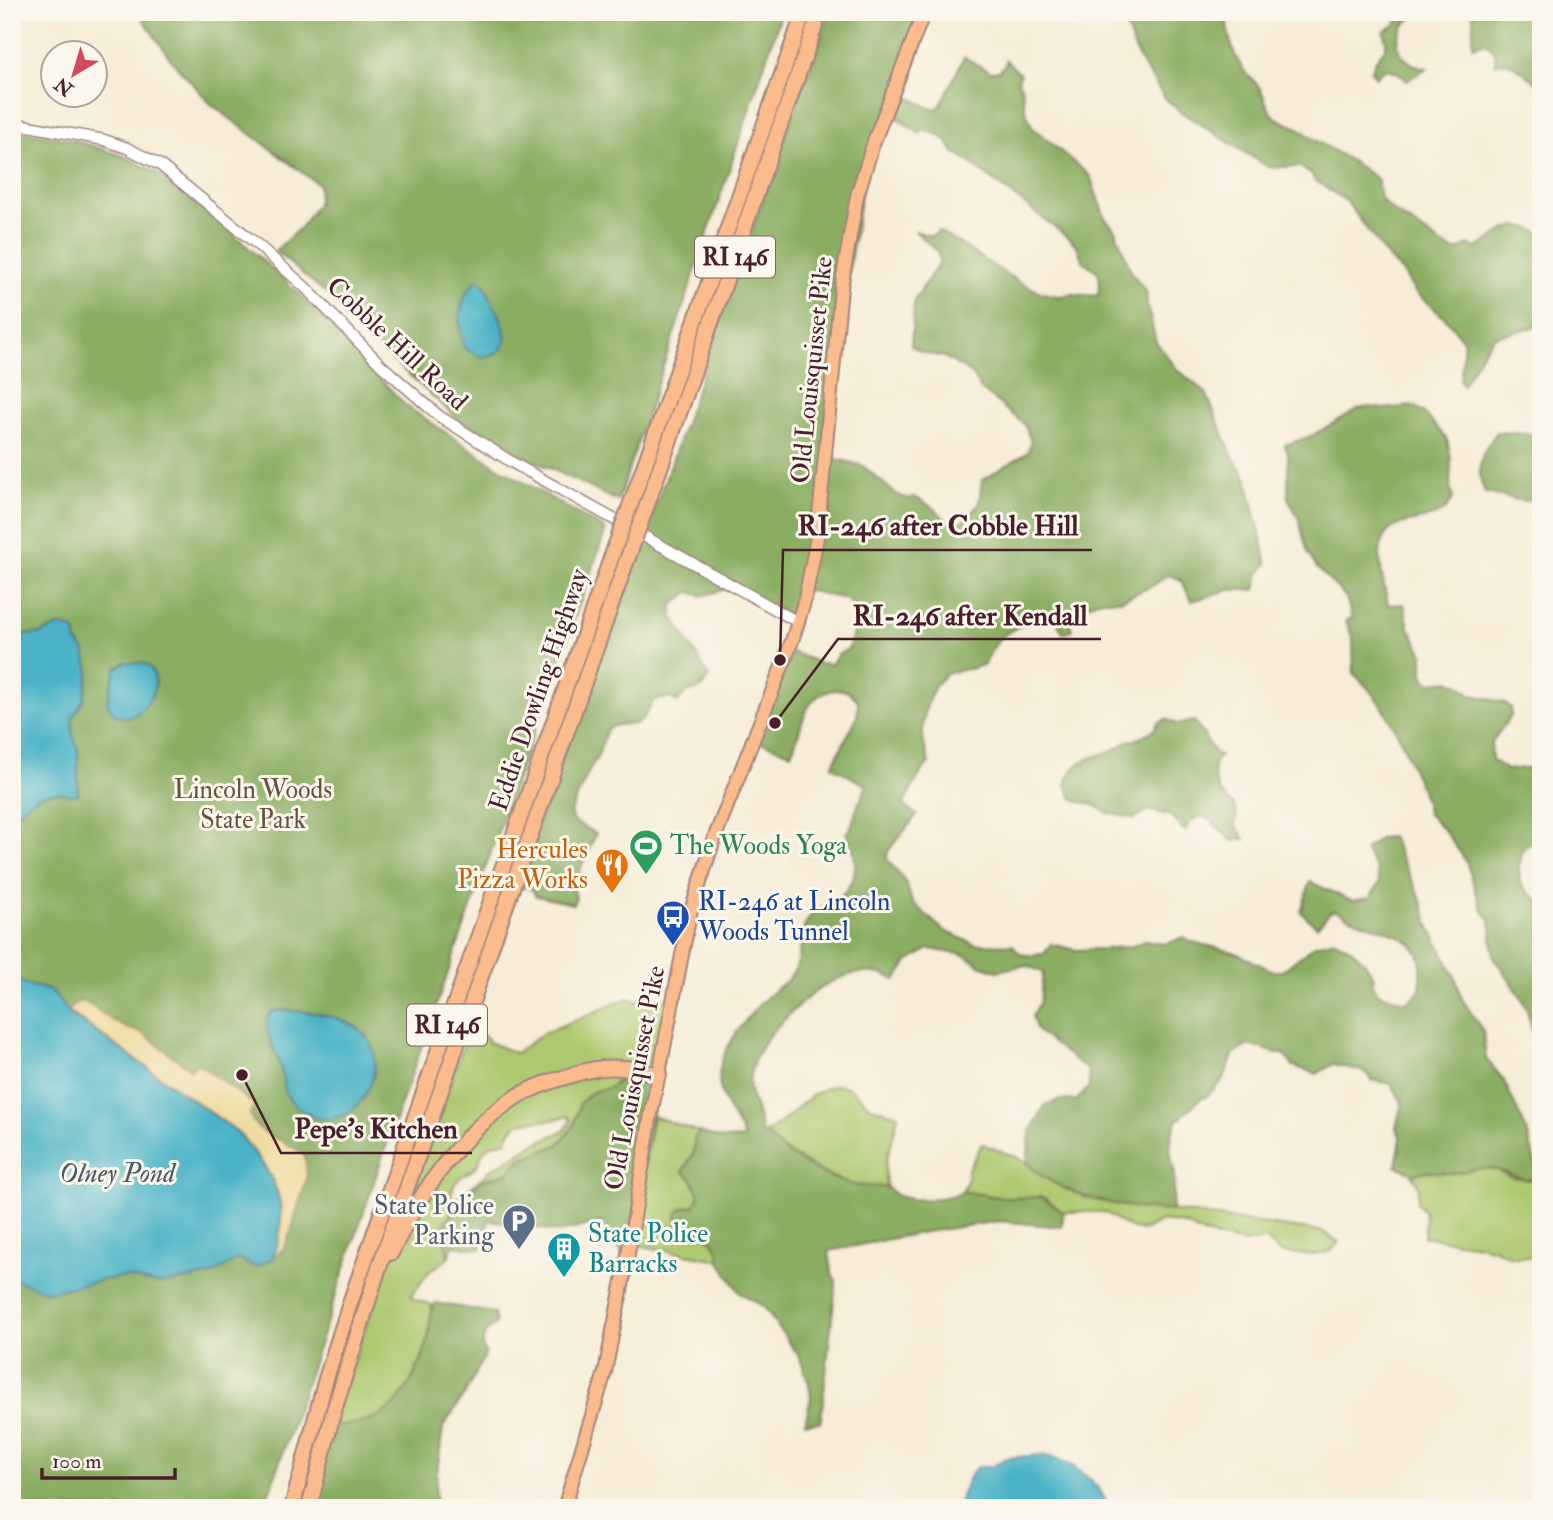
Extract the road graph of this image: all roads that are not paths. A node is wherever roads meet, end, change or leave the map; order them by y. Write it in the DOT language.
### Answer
graph roads {
  1 [pos="804,12"];
  2 [pos="820,12"];
  3 [pos="924,12"];
  4 [pos="12,123"];
  5 [pos="799,622"];
  6 [pos="659,1075"];
  7 [pos="354,1345"];
  8 [pos="292,1508"];
  9 [pos="309,1508"];
  10 [pos="564,1508"];
  1 -- 8 [label="highway, Eddie Dowling Highway / RI 146, bridge"];
  2 -- 7 [label="highway, Eddie Dowling Highway / RI 146, bridge"];
  3 -- 5 [label="main road, Old Louisquisset Pike"];
  4 -- 5 [label="street, Cobble Hill Road"];
  5 -- 6 [label="main road, Old Louisquisset Pike"];
  6 -- 7 [label="highway"];
  6 -- 10 [label="main road, Old Louisquisset Pike"];
  7 -- 9 [label="highway, Eddie Dowling Highway / RI 146"];
}
